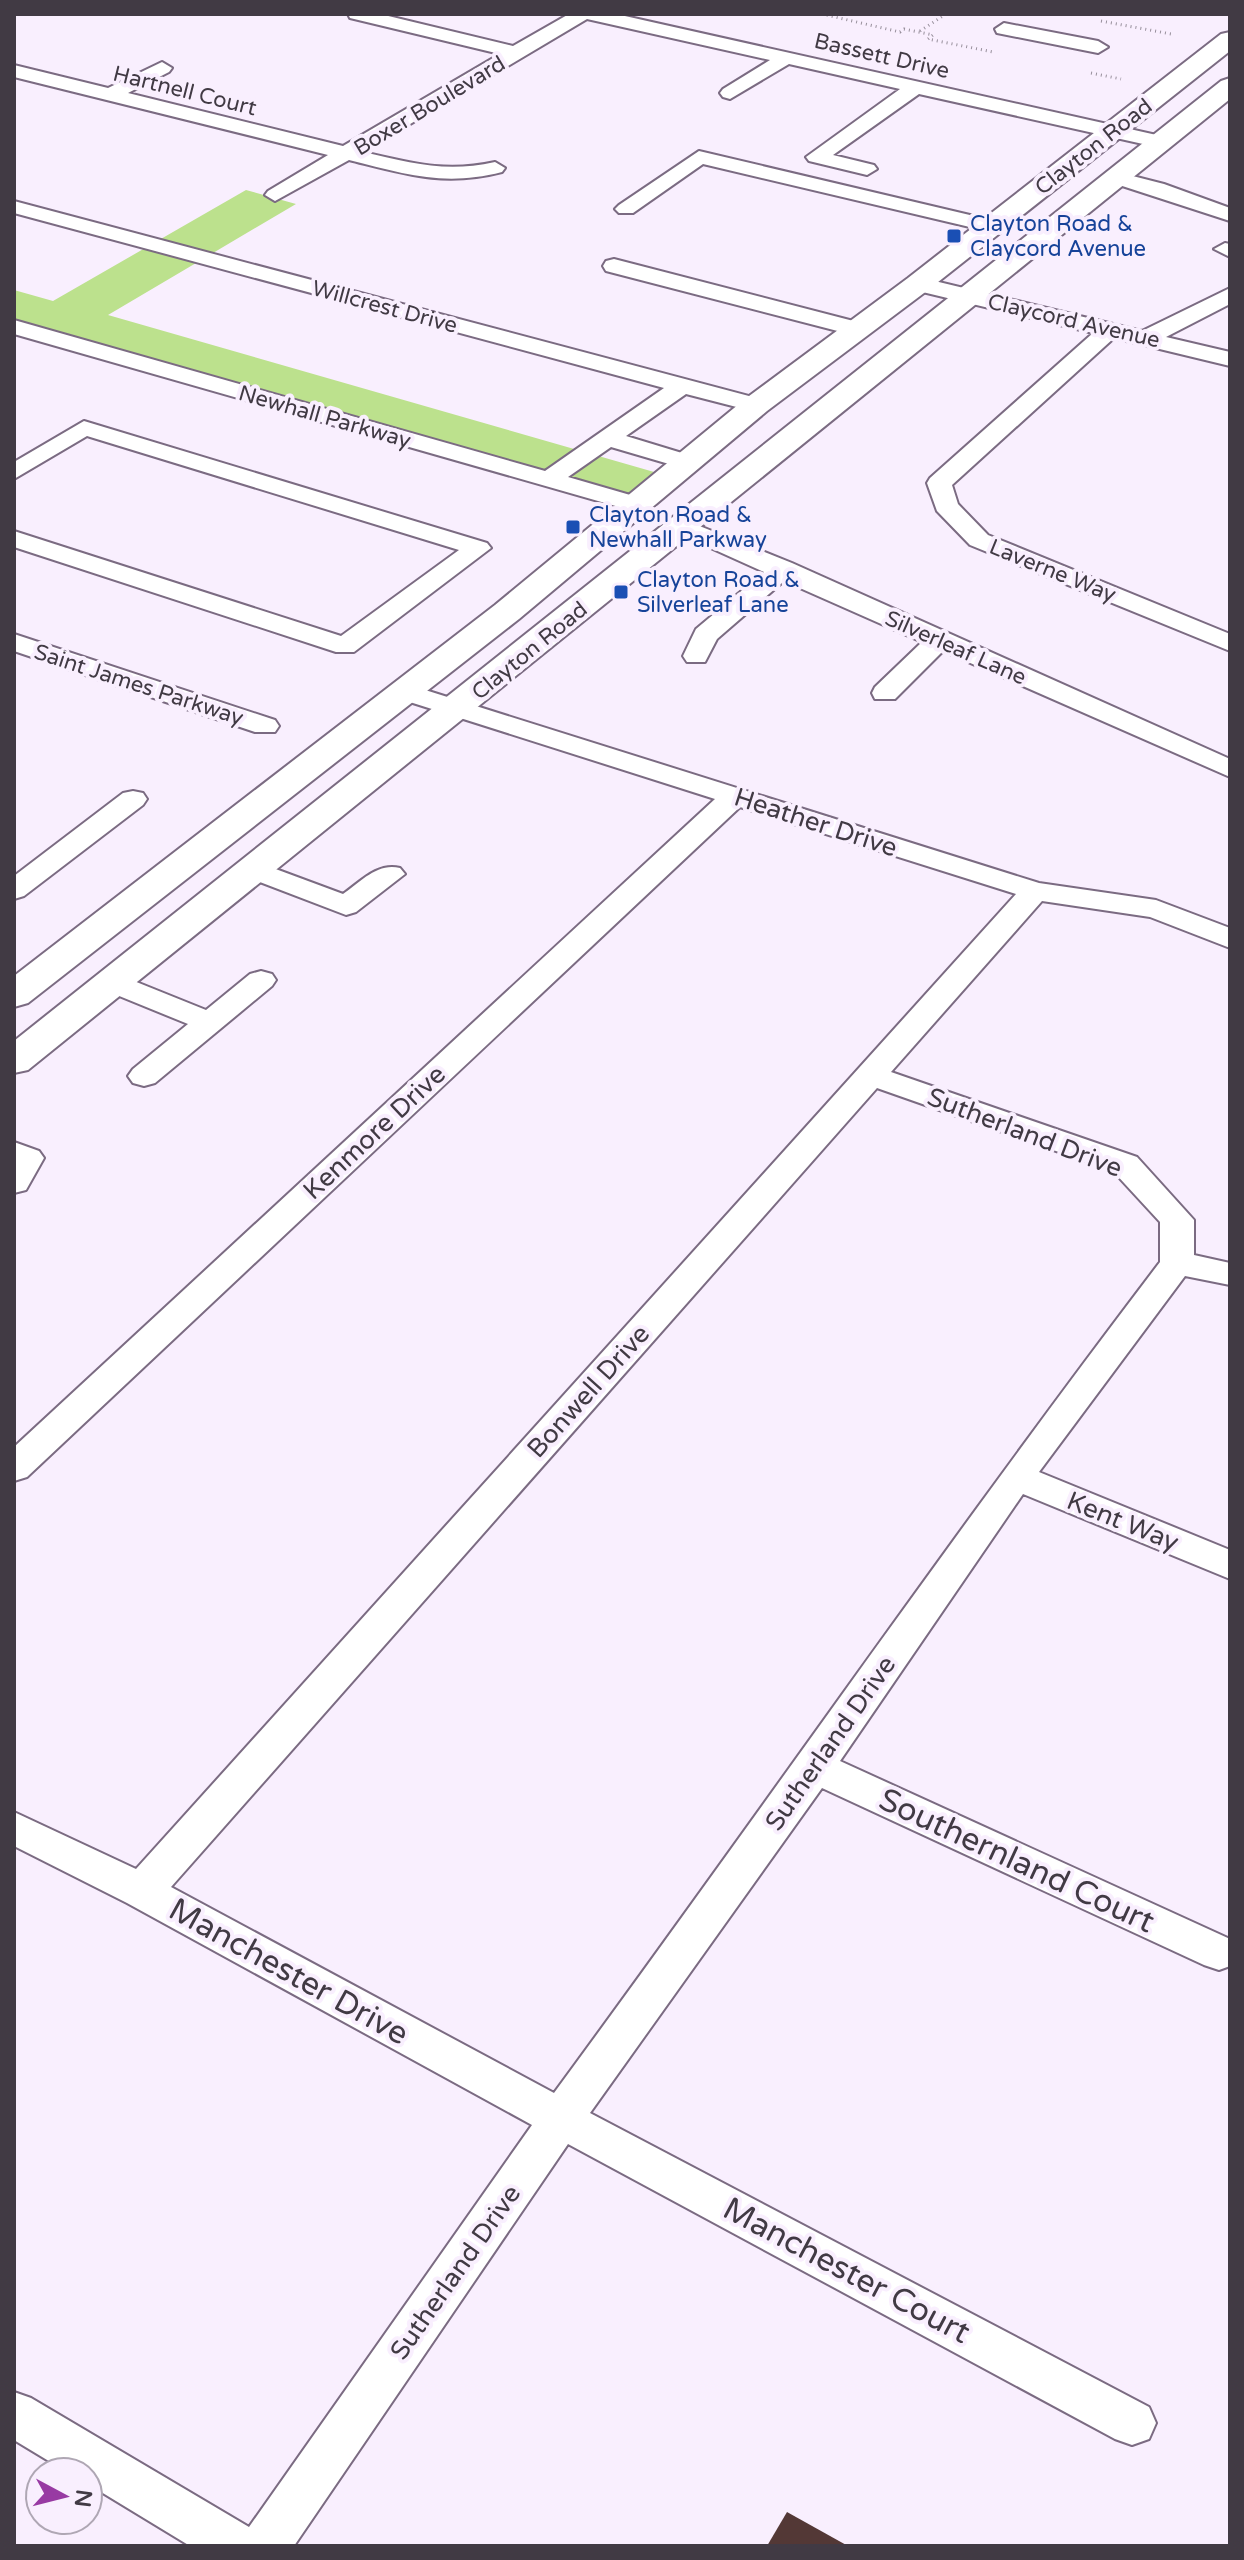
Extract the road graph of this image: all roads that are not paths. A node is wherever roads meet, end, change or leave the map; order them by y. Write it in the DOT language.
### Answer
graph roads {
  1 [pos="357,14"];
  2 [pos="582,14"];
  3 [pos="591,14"];
  4 [pos="1077,16"];
  5 [pos="1004,29"];
  6 [pos="1047,37"];
  7 [pos="1230,39"];
  8 [pos="1098,47"];
  9 [pos="517,53"];
  10 [pos="786,58"];
  11 [pos="162,68"];
  12 [pos="14,71"];
  13 [pos="1230,86"];
  14 [pos="916,87"];
  15 [pos="730,93"];
  16 [pos="108,96"];
  17 [pos="1112,131"];
  18 [pos="1161,142"];
  19 [pos="345,154"];
  20 [pos="495,168"];
  21 [pos="867,169"];
  22 [pos="1117,178"];
  23 [pos="275,195"];
  24 [pos="14,207"];
  25 [pos="626,209"];
  26 [pos="1230,215"];
  27 [pos="991,226"];
  28 [pos="614,266"];
  29 [pos="918,284"];
  30 [pos="1230,295"];
  31 [pos="972,296"];
  32 [pos="1112,328"];
  33 [pos="857,329"];
  34 [pos="20,335"];
  35 [pos="1148,337"];
  36 [pos="1230,359"];
  37 [pos="682,386"];
  38 [pos="756,405"];
  39 [pos="607,438"];
  40 [pos="686,462"];
  41 [pos="14,472"];
  42 [pos="738,477"];
  43 [pos="549,479"];
  44 [pos="635,504"];
  45 [pos="682,526"];
  46 [pos="14,539"];
  47 [pos="783,568"];
  48 [pos="613,582"];
  49 [pos="940,639"];
  50 [pos="14,642"];
  51 [pos="1230,643"];
  52 [pos="696,656"];
  53 [pos="403,691"];
  54 [pos="885,693"];
  55 [pos="458,707"];
  56 [pos="265,726"];
  57 [pos="1230,769"];
  58 [pos="735,796"];
  59 [pos="133,799"];
  60 [pos="254,870"];
  61 [pos="390,874"];
  62 [pos="20,877"];
  63 [pos="1035,891"];
  64 [pos="1230,939"];
  65 [pos="261,980"];
  66 [pos="113,983"];
  67 [pos="14,995"];
  68 [pos="210,1022"];
  69 [pos="14,1061"];
  70 [pos="870,1075"];
  71 [pos="144,1076"];
  72 [pos="14,1152"];
  73 [pos="14,1183"];
  74 [pos="1177,1263"];
  75 [pos="1230,1274"];
  76 [pos="14,1468"];
  77 [pos="1016,1477"];
  78 [pos="1230,1565"];
  79 [pos="815,1767"];
  80 [pos="14,1828"];
  81 [pos="142,1891"];
  82 [pos="1219,1953"];
  83 [pos="562,2117"];
  84 [pos="14,2414"];
  85 [pos="1132,2423"];
  86 [pos="235,2546"];
  87 [pos="265,2546"];
  1 -- 9 [label="street"];
  2 -- 9 [label="street, Boxer Boulevard"];
  3 -- 10 [label="street, Bassett Drive"];
  4 -- 6 [label="street"];
  5 -- 6 [label="street"];
  6 -- 8 [label="street"];
  7 -- 17 [label="main road, Clayton Road"];
  9 -- 19 [label="street, Boxer Boulevard"];
  10 -- 14 [label="street, Bassett Drive"];
  10 -- 15 [label="street"];
  11 -- 16 [label="street"];
  12 -- 16 [label="street, Hartnell Court"];
  13 -- 18 [label="main road, Clayton Road"];
  14 -- 17 [label="street, Bassett Drive"];
  14 -- 21 [label="street"];
  16 -- 19 [label="street, Hartnell Court"];
  17 -- 18 [label="street, Bassett Drive"];
  17 -- 27 [label="main road, Clayton Road"];
  18 -- 22 [label="main road, Clayton Road"];
  19 -- 20 [label="street, Hartnell Court"];
  19 -- 23 [label="street, Boxer Boulevard"];
  22 -- 26 [label="street"];
  22 -- 31 [label="main road, Clayton Road"];
  24 -- 37 [label="street, Willcrest Drive"];
  25 -- 27 [label="street"];
  27 -- 29 [label="main road, Clayton Road"];
  28 -- 33 [label="street"];
  29 -- 31 [label="street, Claycord Avenue"];
  29 -- 33 [label="main road, Clayton Road"];
  30 -- 35 [label="street"];
  31 -- 32 [label="street, Claycord Avenue"];
  31 -- 42 [label="main road, Clayton Road"];
  32 -- 35 [label="street, Claycord Avenue"];
  32 -- 51 [label="street, Laverne Way"];
  33 -- 38 [label="main road, Clayton Road"];
  34 -- 43 [label="street, Newhall Parkway"];
  35 -- 36 [label="street, Claycord Avenue"];
  37 -- 38 [label="street, Willcrest Drive"];
  37 -- 39 [label="street"];
  38 -- 40 [label="main road, Clayton Road"];
  39 -- 40 [label="street"];
  39 -- 43 [label="street"];
  40 -- 44 [label="main road, Clayton Road"];
  41 -- 46 [label="street"];
  42 -- 44 [label="main road"];
  42 -- 45 [label="main road, Clayton Road"];
  43 -- 44 [label="street, Newhall Parkway"];
  44 -- 48 [label="main road"];
  44 -- 53 [label="main road, Clayton Road"];
  45 -- 47 [label="street, Silverleaf Lane"];
  45 -- 48 [label="main road, Clayton Road"];
  47 -- 49 [label="street, Silverleaf Lane"];
  47 -- 52 [label="street"];
  48 -- 55 [label="main road, Clayton Road"];
  49 -- 54 [label="street"];
  49 -- 57 [label="street, Silverleaf Lane"];
  50 -- 56 [label="street, Saint James Parkway"];
  53 -- 55 [label="street, Heather Drive"];
  53 -- 67 [label="main road, Clayton Road"];
  55 -- 58 [label="street, Heather Drive"];
  55 -- 60 [label="main road, Clayton Road"];
  58 -- 63 [label="street, Heather Drive"];
  58 -- 76 [label="street, Kenmore Drive"];
  59 -- 62 [label="street"];
  60 -- 61 [label="street"];
  60 -- 66 [label="main road, Clayton Road"];
  63 -- 64 [label="street, Heather Drive"];
  63 -- 70 [label="street, Bonwell Drive"];
  65 -- 68 [label="street"];
  66 -- 68 [label="street"];
  66 -- 69 [label="main road, Clayton Road"];
  68 -- 71 [label="street"];
  70 -- 74 [label="street, Sutherland Drive"];
  70 -- 81 [label="street, Bonwell Drive"];
  72 -- 73 [label="street"];
  74 -- 75 [label="street"];
  74 -- 77 [label="street, Sutherland Drive"];
  77 -- 78 [label="street, Kent Way"];
  77 -- 79 [label="street, Sutherland Drive"];
  79 -- 82 [label="street, Southernland Court"];
  79 -- 83 [label="street, Sutherland Drive"];
  80 -- 81 [label="street, Manchester Drive"];
  81 -- 83 [label="street, Manchester Drive"];
  83 -- 85 [label="street, Manchester Court"];
  83 -- 87 [label="street, Sutherland Drive"];
  84 -- 86 [label="street"];
}
